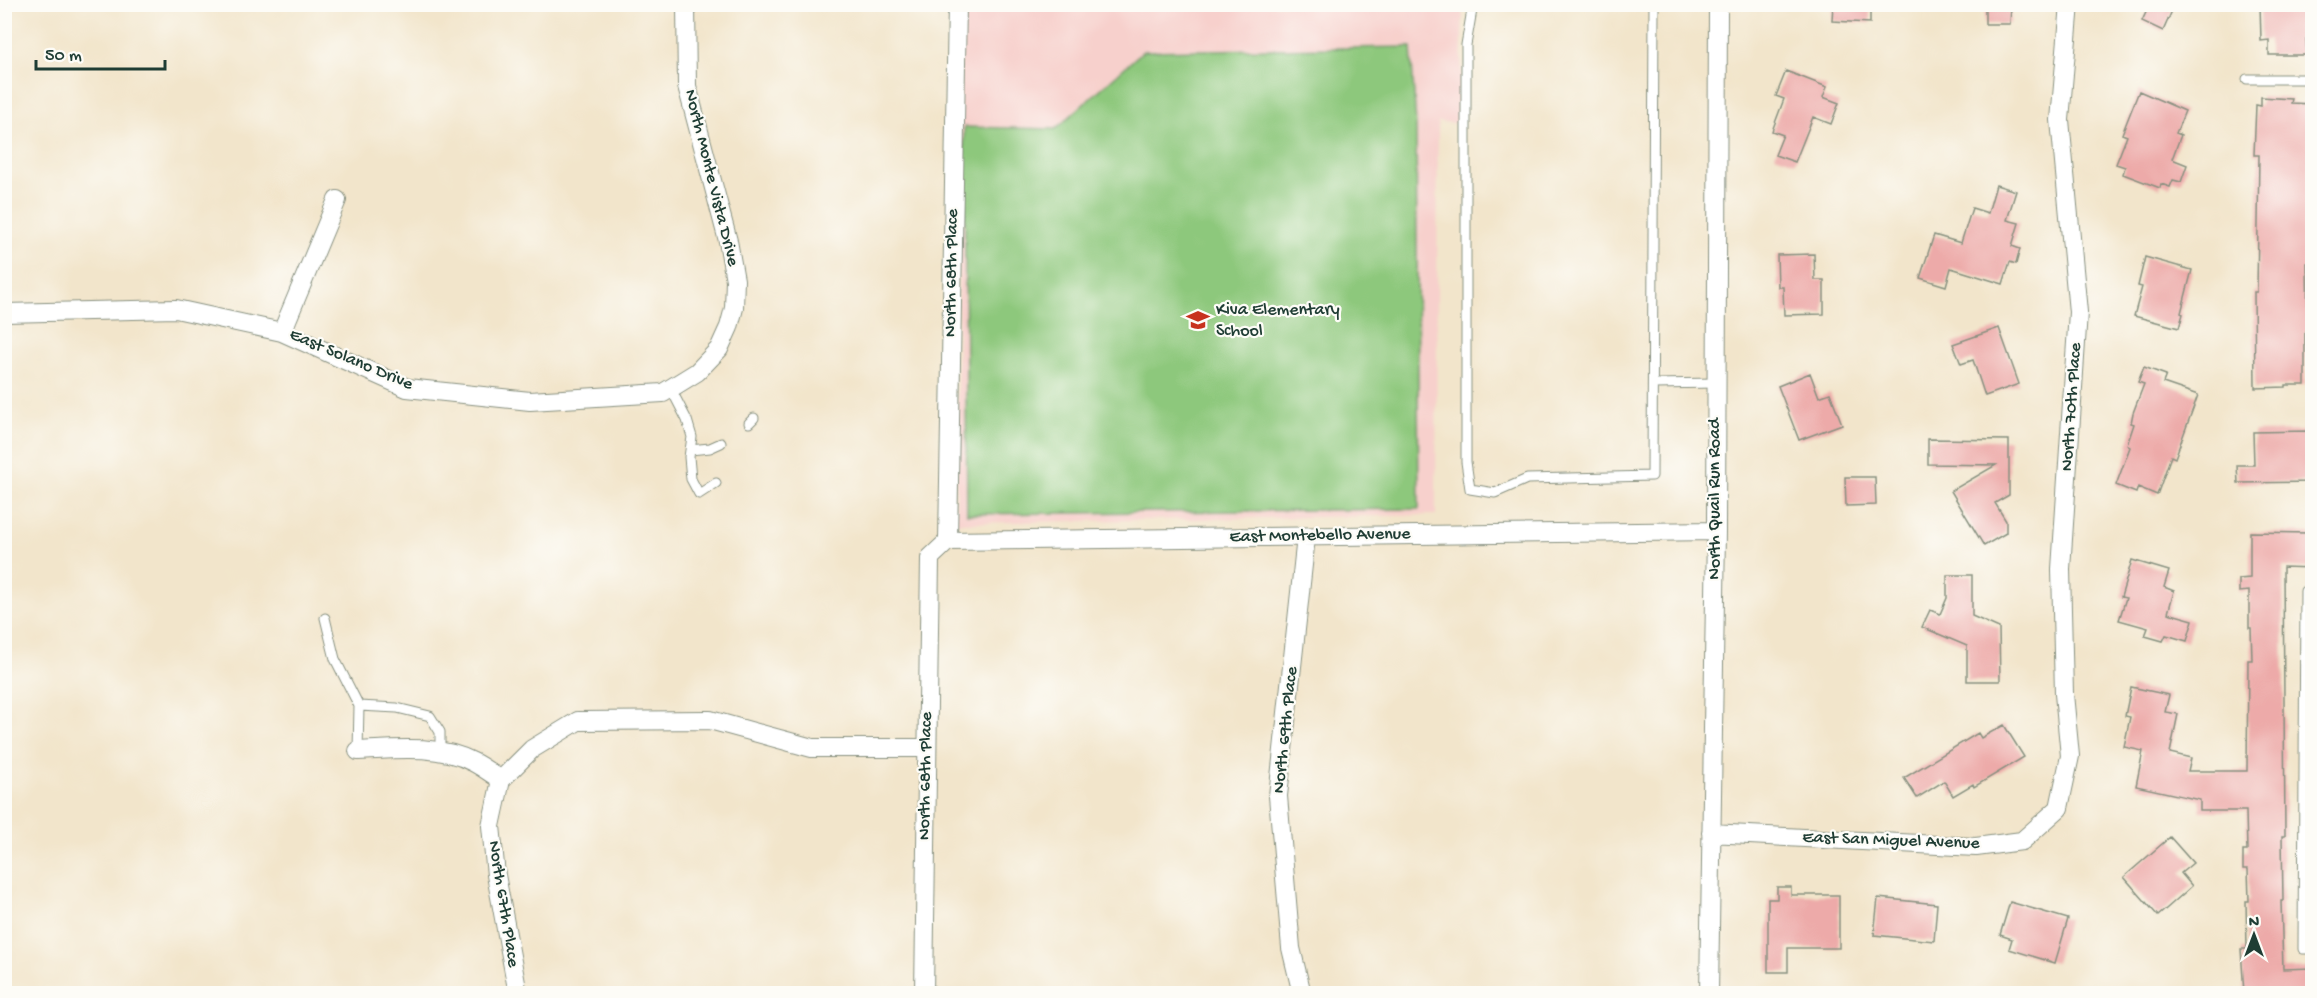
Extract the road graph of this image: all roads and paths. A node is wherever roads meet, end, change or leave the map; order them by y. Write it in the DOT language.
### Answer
graph roads {
  1 [pos="686,4"];
  2 [pos="957,4"];
  3 [pos="1473,4"];
  4 [pos="1654,4"];
  5 [pos="1718,4"];
  6 [pos="2070,4"];
  7 [pos="2247,79"];
  8 [pos="2313,79"];
  9 [pos="337,201"];
  10 [pos="735,280"];
  11 [pos="4,314"];
  12 [pos="282,332"];
  13 [pos="1716,383"];
  14 [pos="1654,384"];
  15 [pos="671,389"];
  16 [pos="721,443"];
  17 [pos="690,450"];
  18 [pos="717,483"];
  19 [pos="1716,531"];
  20 [pos="1306,537"];
  21 [pos="948,541"];
  22 [pos="2313,591"];
  23 [pos="325,618"];
  24 [pos="359,706"];
  25 [pos="926,748"];
  26 [pos="357,751"];
  27 [pos="440,752"];
  28 [pos="501,780"];
  29 [pos="2059,808"];
  30 [pos="1711,834"];
  31 [pos="2313,949"];
  32 [pos="518,993"];
  33 [pos="924,993"];
  34 [pos="1302,993"];
  35 [pos="1709,993"];
  1 -- 10 [label="street, North Monte Vista Drive"];
  2 -- 21 [label="street, North 68th Place"];
  3 -- 14 [label="lane"];
  4 -- 14 [label="lane"];
  5 -- 13 [label="street, North Quail Run Road"];
  6 -- 29 [label="street, North 70th Place"];
  7 -- 8 [label="lane"];
  9 -- 12 [label="street"];
  10 -- 15 [label="street, East Solano Drive"];
  11 -- 12 [label="street, East Solano Drive"];
  12 -- 15 [label="street, East Solano Drive"];
  13 -- 14 [label="lane"];
  13 -- 19 [label="street, North Quail Run Road"];
  15 -- 17 [label="lane"];
  16 -- 17 [label="lane"];
  17 -- 18 [label="lane"];
  19 -- 20 [label="street, East Montebello Avenue"];
  19 -- 30 [label="street, North Quail Run Road"];
  20 -- 21 [label="street, East Montebello Avenue"];
  20 -- 34 [label="street, North 69th Place"];
  21 -- 25 [label="street, North 68th Place"];
  22 -- 31 [label="lane"];
  23 -- 24 [label="lane"];
  24 -- 26 [label="lane"];
  24 -- 27 [label="lane"];
  25 -- 28 [label="street"];
  25 -- 33 [label="street, North 68th Place"];
  26 -- 27 [label="street"];
  27 -- 28 [label="street"];
  28 -- 32 [label="street, North 67th Place"];
  29 -- 30 [label="street, East San Miguel Avenue"];
  30 -- 35 [label="street, North Quail Run Road"];
}
